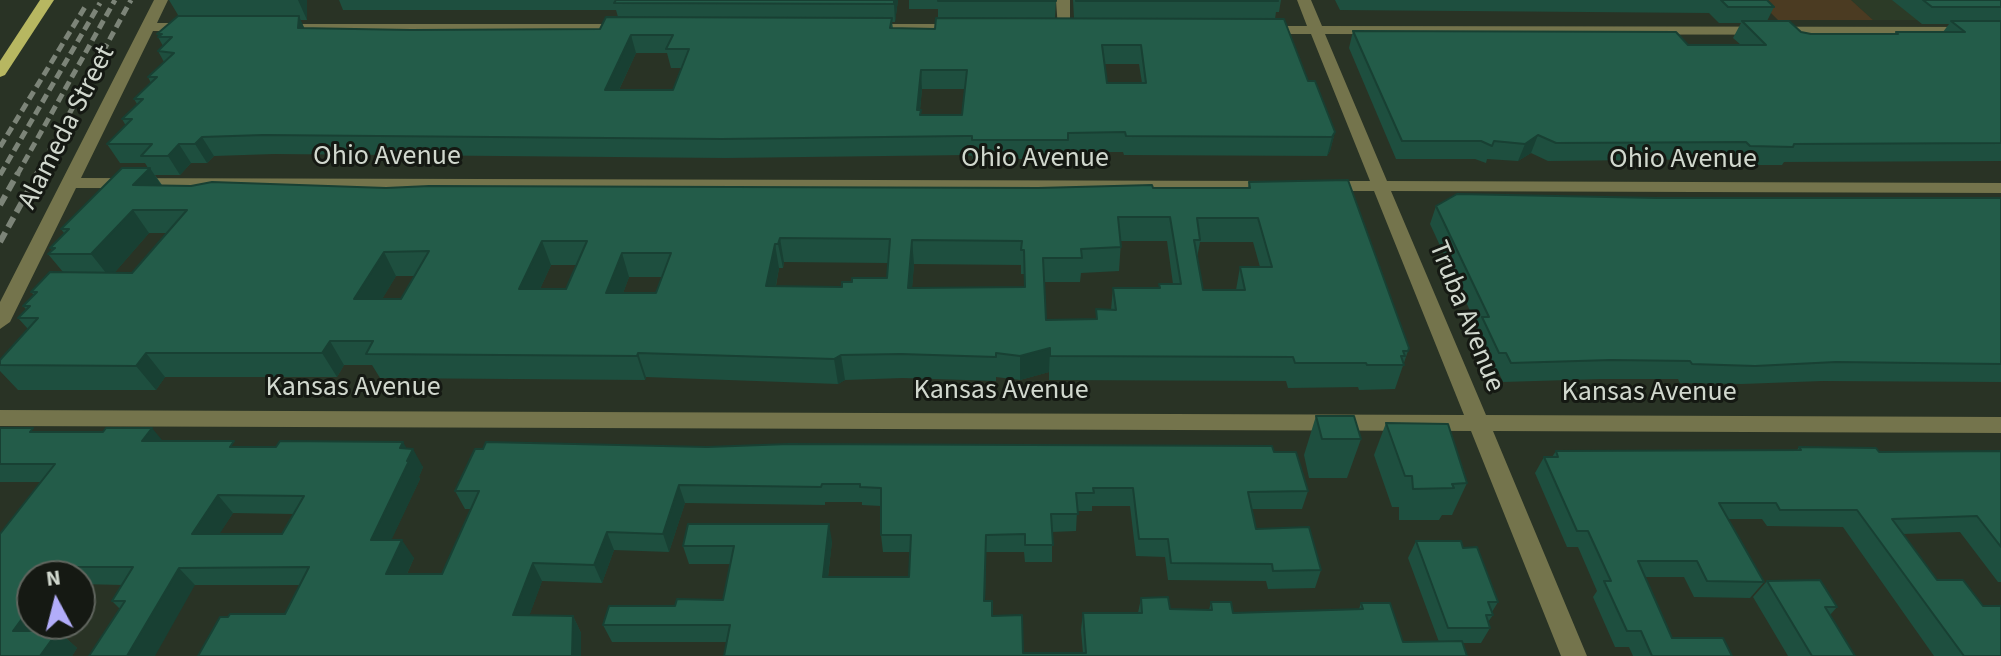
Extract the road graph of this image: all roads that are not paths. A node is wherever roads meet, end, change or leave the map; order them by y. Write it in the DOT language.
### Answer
graph roads {
  1 [pos="47,0"];
  2 [pos="161,0"];
  3 [pos="1063,0"];
  4 [pos="1304,0"];
  5 [pos="147,27"];
  6 [pos="210,27"];
  7 [pos="258,28"];
  8 [pos="638,28"];
  9 [pos="859,28"];
  10 [pos="970,28"];
  11 [pos="1065,29"];
  12 [pos="1254,30"];
  13 [pos="1317,30"];
  14 [pos="2001,31"];
  15 [pos="0,72"];
  16 [pos="69,183"];
  17 [pos="1381,187"];
  18 [pos="2001,188"];
  19 [pos="0,322"];
  20 [pos="0,418"];
  21 [pos="1478,423"];
  22 [pos="2001,425"];
  23 [pos="1574,656"];
  1 -- 15 [label="main road"];
  2 -- 5 [label="street, Alameda Street"];
  3 -- 11 [label="street"];
  4 -- 13 [label="street, Truba Avenue"];
  5 -- 6 [label="street"];
  5 -- 16 [label="street, Alameda Street"];
  7 -- 8 [label="street"];
  9 -- 10 [label="street"];
  12 -- 13 [label="street"];
  13 -- 14 [label="street"];
  13 -- 17 [label="street, Truba Avenue"];
  16 -- 17 [label="street, Ohio Avenue"];
  16 -- 19 [label="street, Alameda Street"];
  17 -- 18 [label="street, Ohio Avenue"];
  17 -- 21 [label="street, Truba Avenue"];
  20 -- 21 [label="street, Kansas Avenue"];
  21 -- 22 [label="street, Kansas Avenue"];
  21 -- 23 [label="street, Truba Avenue"];
}
